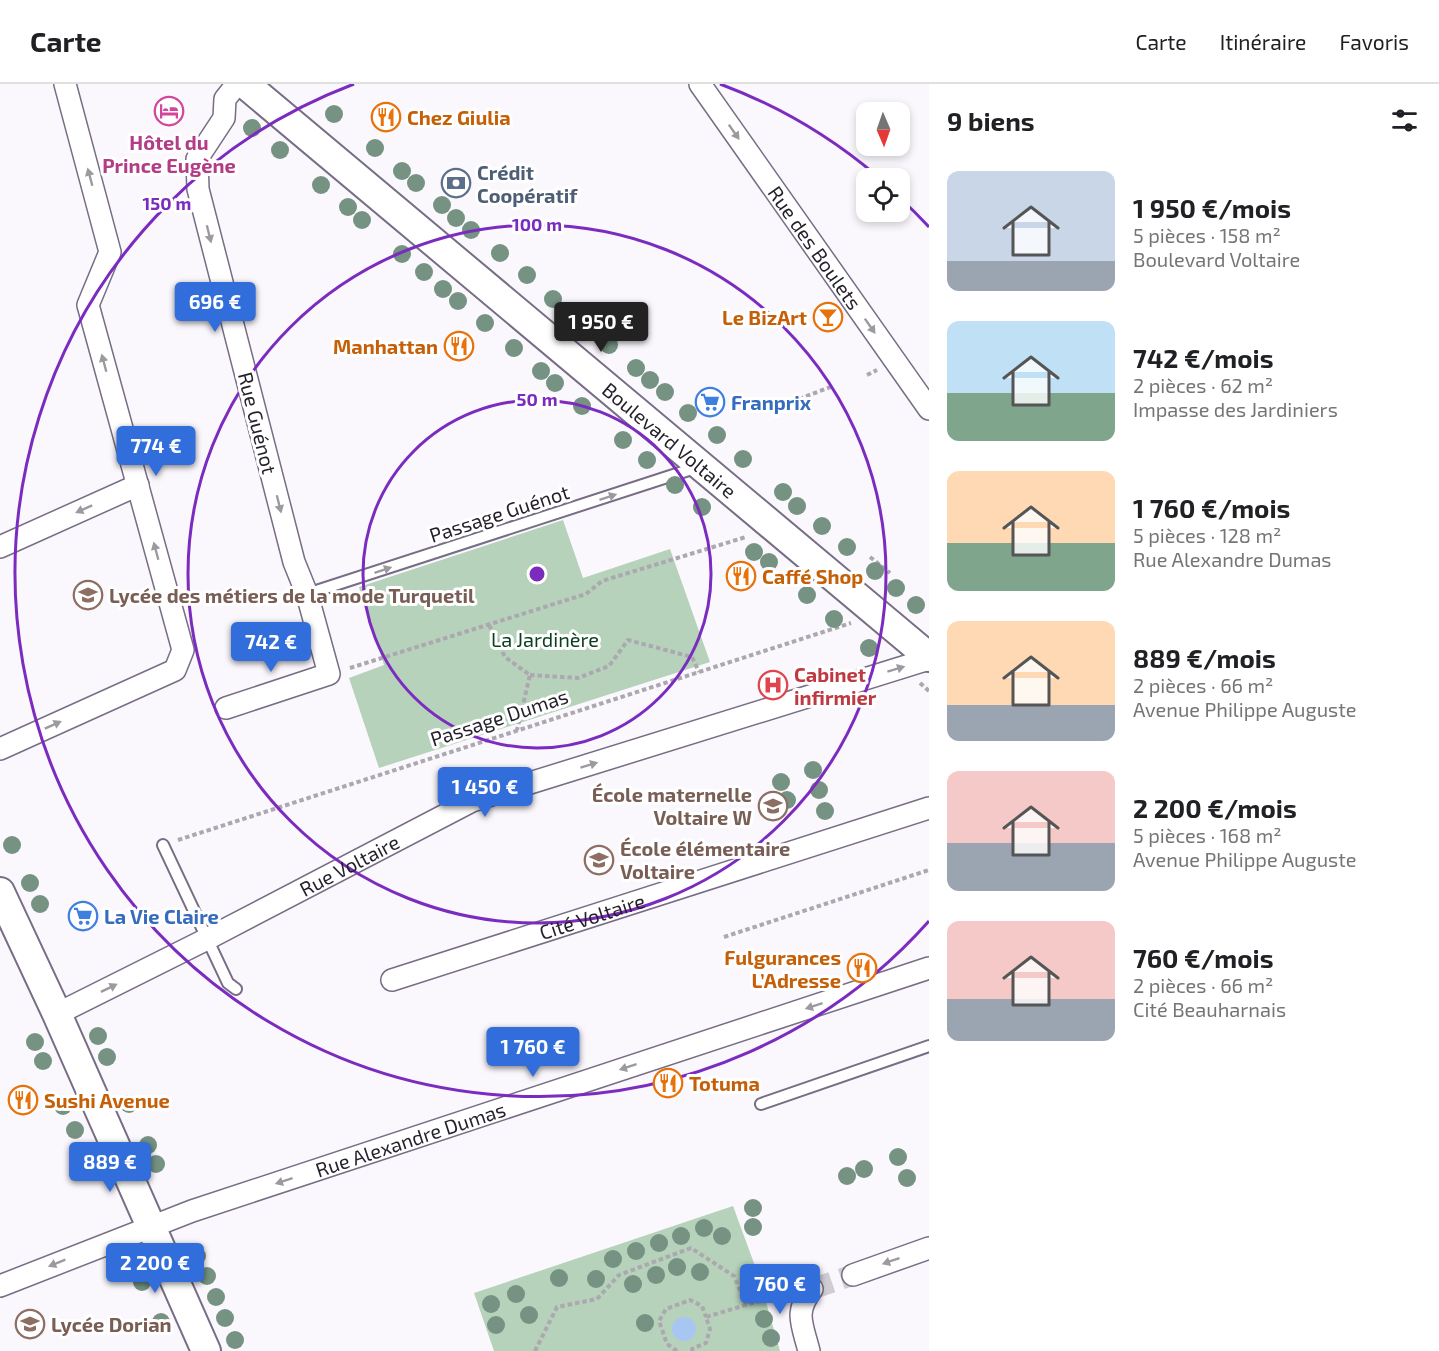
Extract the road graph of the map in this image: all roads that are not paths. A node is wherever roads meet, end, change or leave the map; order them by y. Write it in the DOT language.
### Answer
graph roads {
  1 [pos="65,84"];
  2 [pos="237,84"];
  3 [pos="245,84"];
  4 [pos="700,84"];
  5 [pos="929,409"];
  6 [pos="702,466"];
  7 [pos="138,485"];
  8 [pos="0,547"];
  9 [pos="307,594"];
  10 [pos="929,658"];
  11 [pos="226,708"];
  12 [pos="0,749"];
  13 [pos="929,808"];
  14 [pos="163,845"];
  15 [pos="0,892"];
  16 [pos="207,939"];
  17 [pos="929,968"];
  18 [pos="392,980"];
  19 [pos="236,988"];
  20 [pos="57,1014"];
  21 [pos="929,1046"];
  22 [pos="761,1104"];
  23 [pos="150,1226"];
  24 [pos="929,1248"];
  25 [pos="853,1275"];
  26 [pos="0,1286"];
  27 [pos="812,1288"];
  28 [pos="206,1351"];
  29 [pos="809,1351"];
  7 -- 1 [label="street, one-way"];
  2 -- 9 [label="street, Rue Guénot, one-way"];
  3 -- 6 [label="main road, Boulevard Voltaire"];
  4 -- 5 [label="street, Rue des Boulets, one-way"];
  9 -- 6 [label="lane, Passage Guénot, one-way"];
  6 -- 10 [label="main road, Boulevard Voltaire"];
  7 -- 8 [label="street, one-way"];
  12 -- 7 [label="street, one-way"];
  9 -- 11 [label="street, Rue Guénot"];
  16 -- 10 [label="street, Rue Voltaire, one-way"];
  13 -- 18 [label="street, Cité Voltaire"];
  14 -- 16 [label="lane"];
  15 -- 20 [label="main road"];
  16 -- 19 [label="lane"];
  20 -- 16 [label="street, Rue Voltaire, one-way"];
  17 -- 23 [label="street, Rue Alexandre Dumas, one-way"];
  20 -- 23 [label="main road"];
  21 -- 22 [label="lane"];
  23 -- 26 [label="street, Rue Alexandre Dumas, one-way"];
  23 -- 28 [label="main road"];
  24 -- 25 [label="street, one-way"];
  27 -- 29 [label="street"];
}
